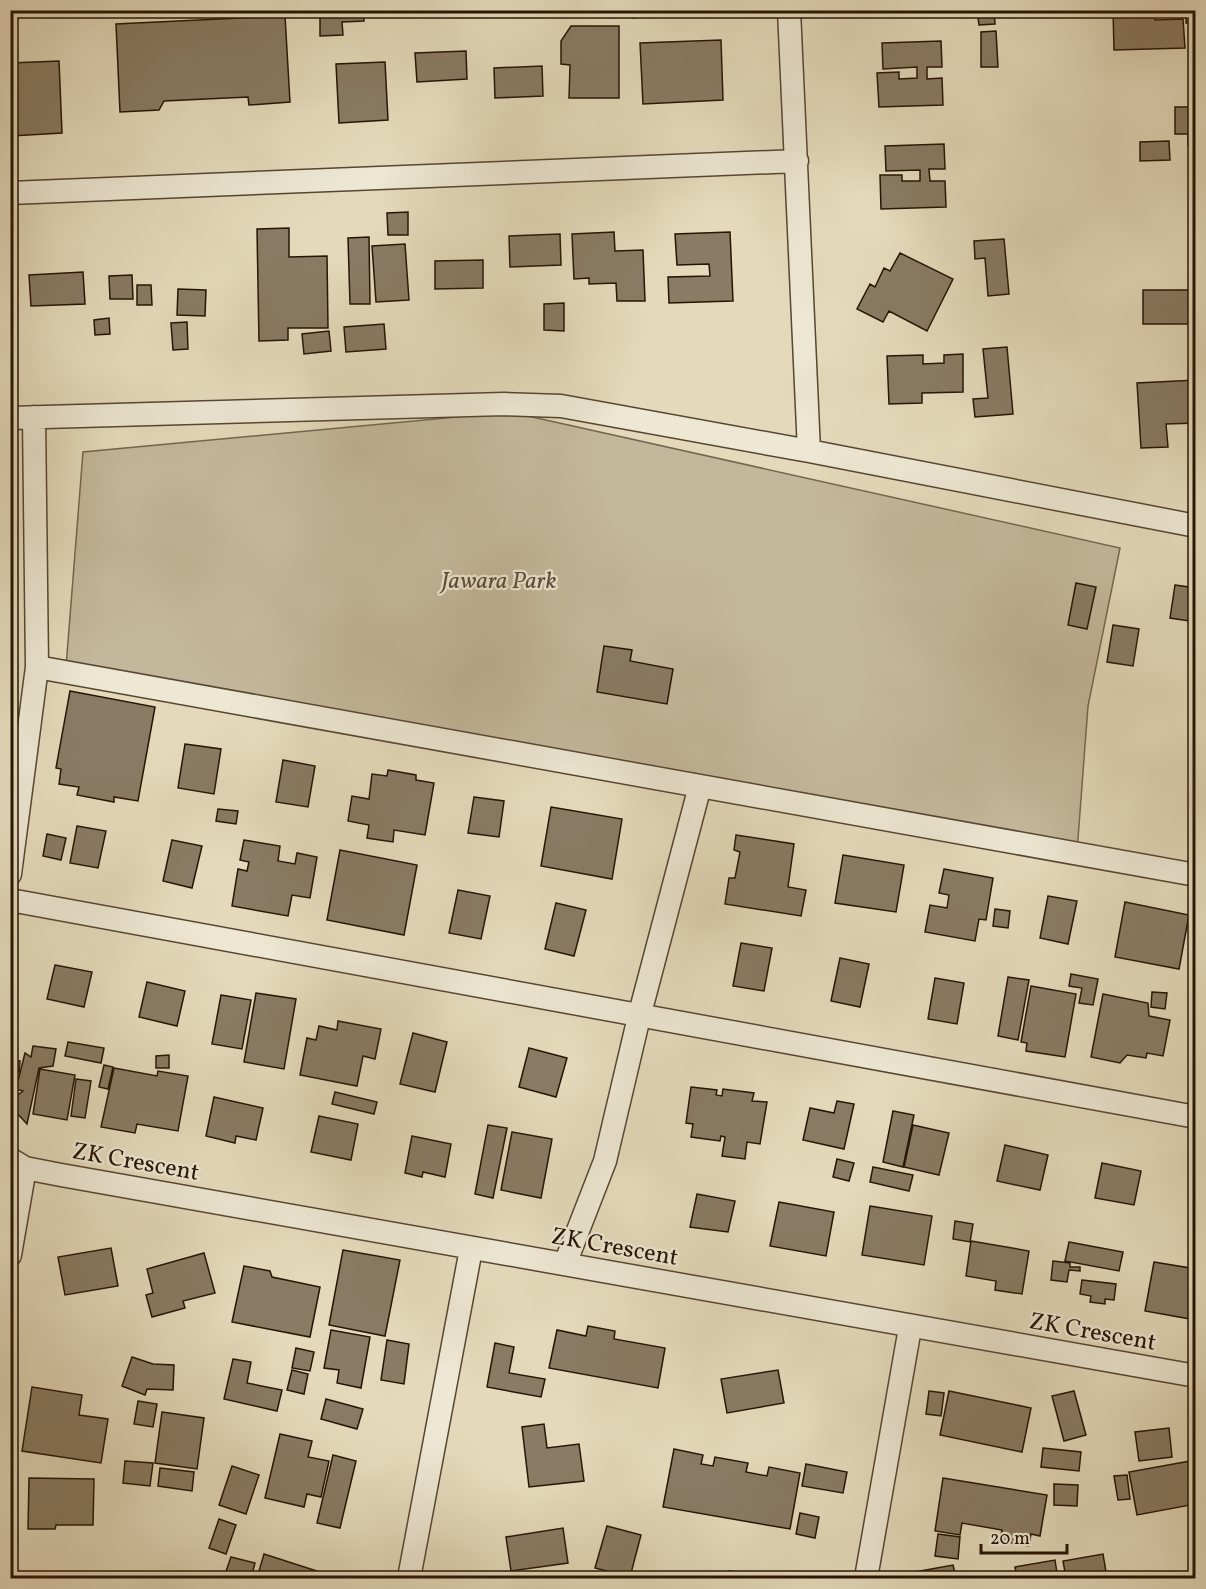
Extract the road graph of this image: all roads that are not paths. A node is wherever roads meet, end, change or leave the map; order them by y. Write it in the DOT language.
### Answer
graph roads {
  1 [pos="789,10"];
  2 [pos="797,161"];
  3 [pos="10,193"];
  4 [pos="34,417"];
  5 [pos="10,418"];
  6 [pos="809,451"];
  7 [pos="1196,526"];
  8 [pos="37,668"];
  9 [pos="700,786"];
  10 [pos="10,874"];
  11 [pos="1196,875"];
  12 [pos="10,900"];
  13 [pos="639,1017"];
  14 [pos="1196,1117"];
  15 [pos="18,1163"];
  16 [pos="471,1249"];
  17 [pos="10,1255"];
  18 [pos="566,1264"];
  19 [pos="910,1328"];
  20 [pos="1196,1376"];
  21 [pos="409,1578"];
  22 [pos="866,1578"];
  1 -- 2 [label="street"];
  2 -- 3 [label="street"];
  2 -- 6 [label="street"];
  4 -- 5 [label="street"];
  4 -- 6 [label="street"];
  4 -- 8 [label="street"];
  6 -- 7 [label="street"];
  8 -- 9 [label="street"];
  8 -- 10 [label="street"];
  9 -- 11 [label="street"];
  9 -- 13 [label="street"];
  12 -- 13 [label="street"];
  13 -- 14 [label="street"];
  13 -- 18 [label="street"];
  15 -- 16 [label="street, ZK Crescent"];
  15 -- 17 [label="street"];
  16 -- 18 [label="street, ZK Crescent"];
  16 -- 21 [label="street"];
  18 -- 19 [label="street, ZK Crescent"];
  19 -- 20 [label="street, ZK Crescent"];
  19 -- 22 [label="street"];
}
